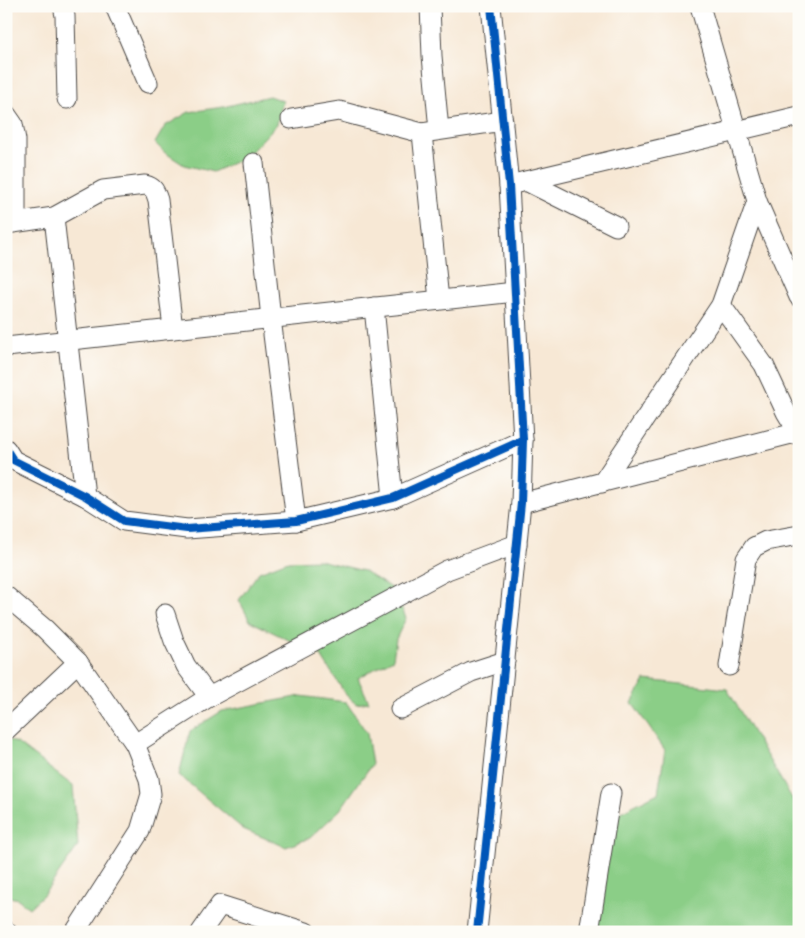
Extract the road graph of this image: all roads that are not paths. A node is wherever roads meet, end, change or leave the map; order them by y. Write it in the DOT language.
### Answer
graph roads {
  1 [pos="63,6"];
  2 [pos="115,6"];
  3 [pos="430,6"];
  4 [pos="491,6"];
  5 [pos="700,6"];
  6 [pos="148,84"];
  7 [pos="67,100"];
  8 [pos="6,114"];
  9 [pos="799,116"];
  10 [pos="291,119"];
  11 [pos="503,121"];
  12 [pos="737,130"];
  13 [pos="430,131"];
  14 [pos="254,163"];
  15 [pos="518,183"];
  16 [pos="757,202"];
  17 [pos="54,218"];
  18 [pos="11,223"];
  19 [pos="616,226"];
  20 [pos="515,292"];
  21 [pos="799,297"];
  22 [pos="439,300"];
  23 [pos="721,305"];
  24 [pos="374,307"];
  25 [pos="270,318"];
  26 [pos="173,329"];
  27 [pos="67,341"];
  28 [pos="6,347"];
  29 [pos="798,432"];
  30 [pos="523,440"];
  31 [pos="6,449"];
  32 [pos="602,483"];
  33 [pos="85,496"];
  34 [pos="392,498"];
  35 [pos="522,503"];
  36 [pos="296,521"];
  37 [pos="799,535"];
  38 [pos="517,544"];
  39 [pos="6,596"];
  40 [pos="165,614"];
  41 [pos="505,660"];
  42 [pos="78,662"];
  43 [pos="729,666"];
  44 [pos="208,697"];
  45 [pos="400,709"];
  46 [pos="6,730"];
  47 [pos="135,744"];
  48 [pos="612,793"];
  49 [pos="75,932"];
  50 [pos="201,932"];
  51 [pos="306,932"];
  52 [pos="477,932"];
  53 [pos="589,932"];
  1 -- 7 [label="street"];
  2 -- 6 [label="street"];
  3 -- 13 [label="street"];
  4 -- 11 [label="street"];
  5 -- 12 [label="street"];
  8 -- 18 [label="street"];
  9 -- 12 [label="street"];
  10 -- 13 [label="street"];
  11 -- 13 [label="street"];
  11 -- 15 [label="street"];
  12 -- 15 [label="street"];
  12 -- 16 [label="street"];
  13 -- 22 [label="street"];
  14 -- 25 [label="street"];
  15 -- 19 [label="street"];
  15 -- 20 [label="street"];
  16 -- 21 [label="street"];
  16 -- 23 [label="street"];
  17 -- 18 [label="street"];
  17 -- 26 [label="street"];
  17 -- 27 [label="street"];
  20 -- 22 [label="street"];
  20 -- 30 [label="street"];
  22 -- 24 [label="street"];
  23 -- 29 [label="street"];
  23 -- 32 [label="street"];
  24 -- 25 [label="street"];
  24 -- 34 [label="street"];
  25 -- 26 [label="street"];
  25 -- 36 [label="street"];
  26 -- 27 [label="street"];
  27 -- 28 [label="street"];
  27 -- 33 [label="street"];
  29 -- 32 [label="street"];
  30 -- 34 [label="street"];
  30 -- 35 [label="street"];
  31 -- 33 [label="street"];
  32 -- 35 [label="street"];
  33 -- 36 [label="street"];
  34 -- 36 [label="street"];
  35 -- 38 [label="street"];
  37 -- 43 [label="street"];
  38 -- 41 [label="street"];
  38 -- 44 [label="street"];
  39 -- 42 [label="street"];
  40 -- 44 [label="street"];
  41 -- 45 [label="street"];
  41 -- 52 [label="street"];
  42 -- 46 [label="street"];
  42 -- 47 [label="street"];
  44 -- 47 [label="street"];
  47 -- 49 [label="street"];
  48 -- 53 [label="street"];
  50 -- 51 [label="street"];
}
